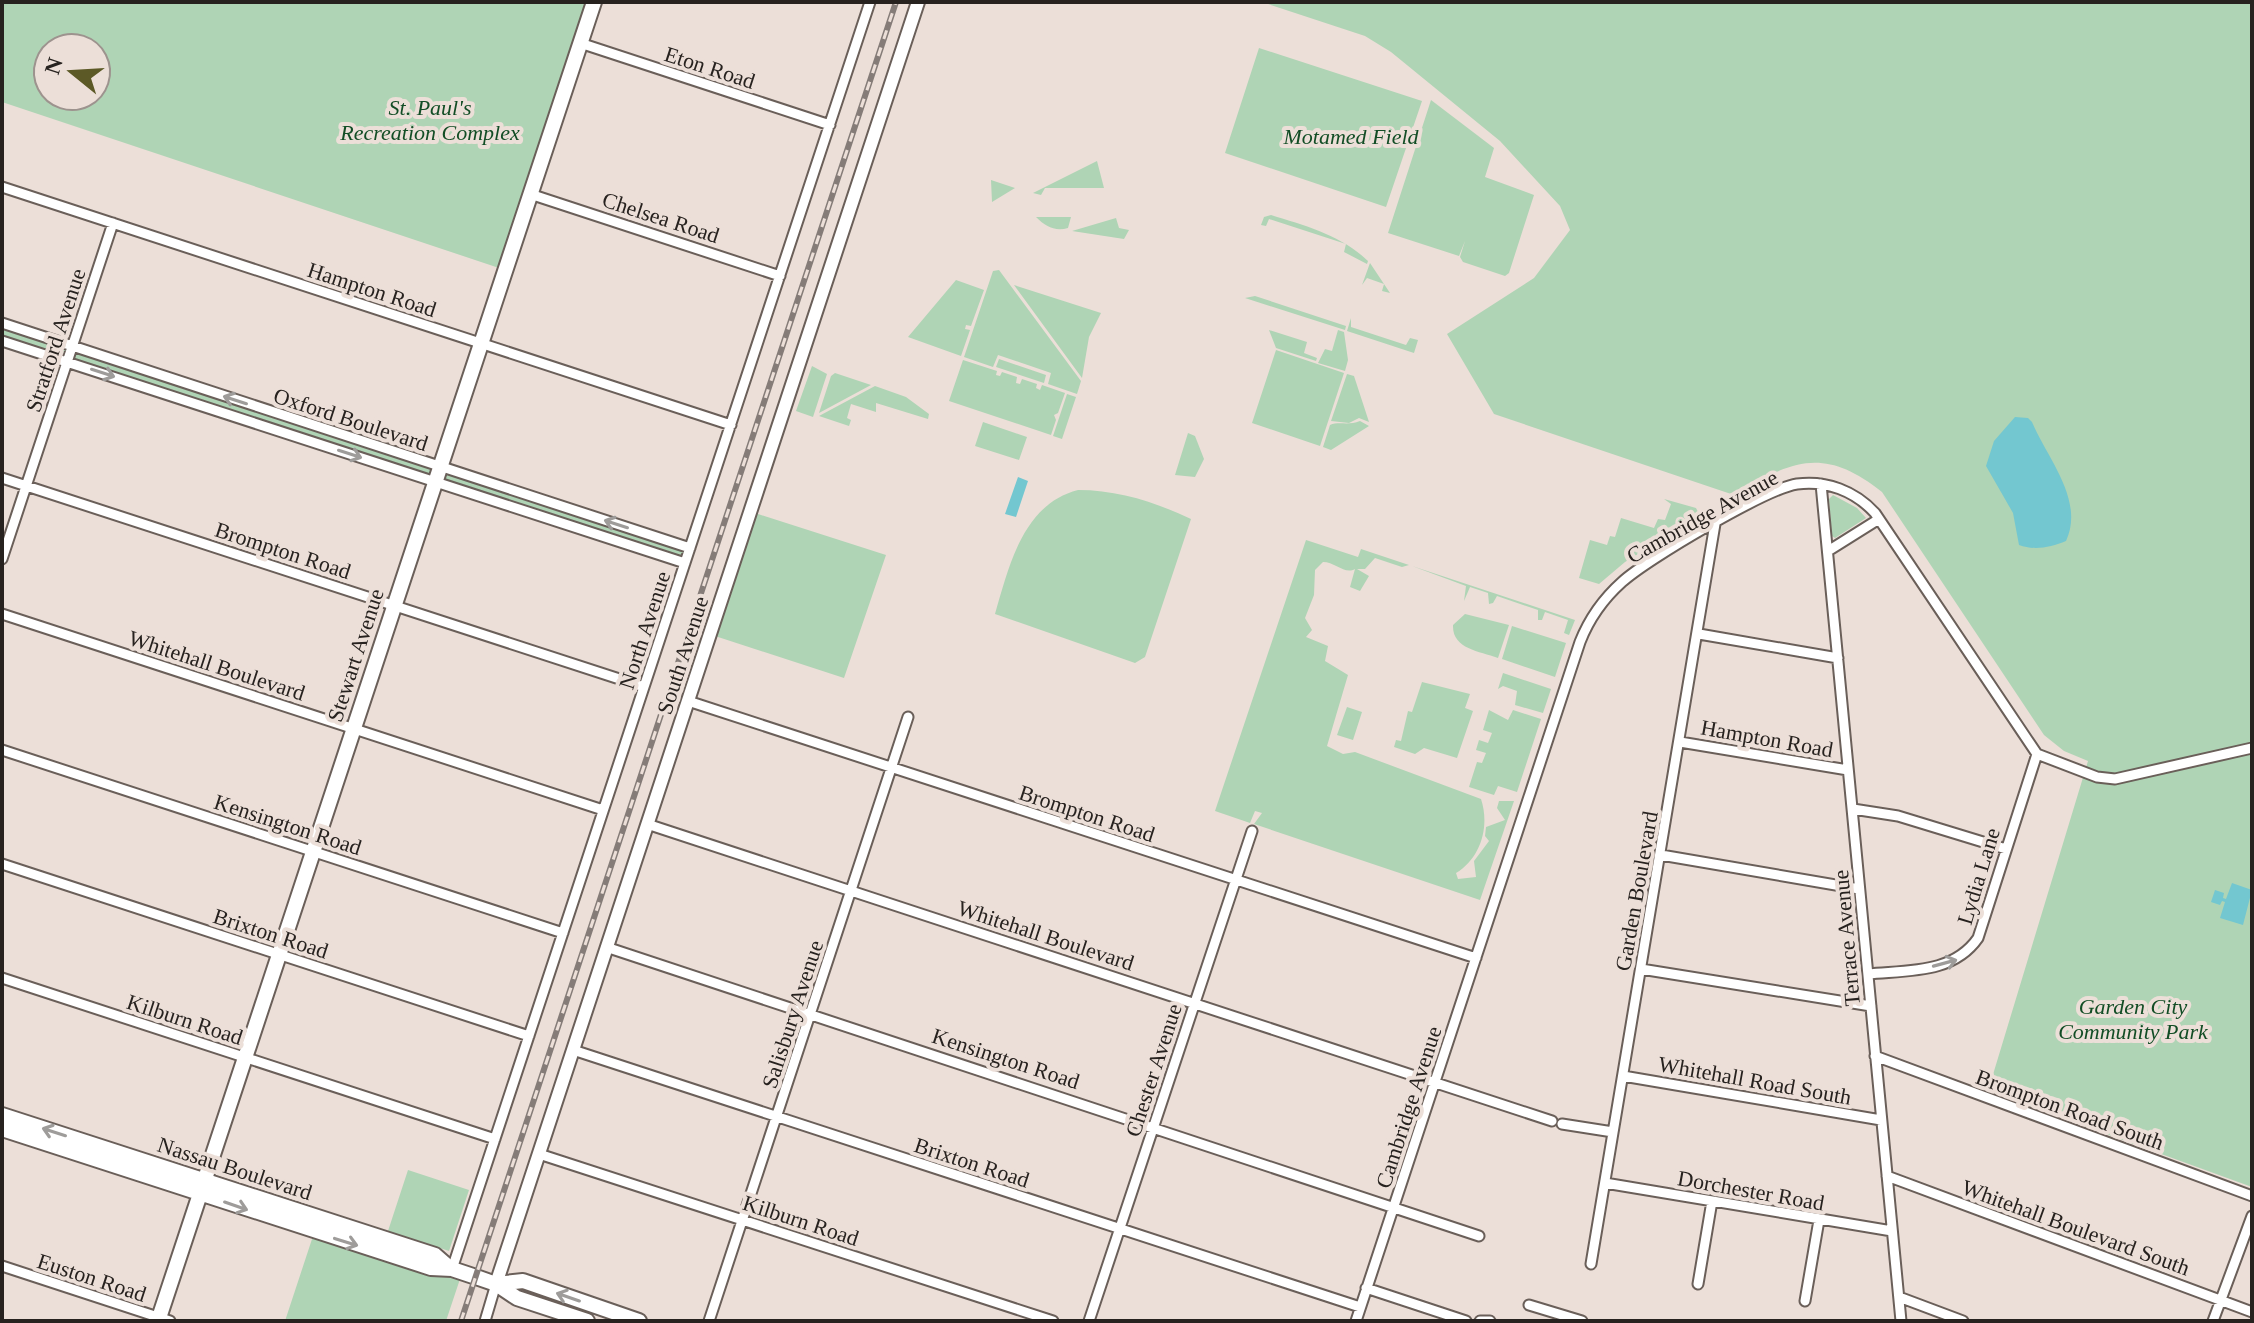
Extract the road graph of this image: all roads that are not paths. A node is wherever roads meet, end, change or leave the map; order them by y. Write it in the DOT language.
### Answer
graph roads {
  1 [pos="594,2"];
  2 [pos="870,2"];
  3 [pos="918,2"];
  4 [pos="580,43"];
  5 [pos="830,125"];
  6 [pos="2,187"];
  7 [pos="530,194"];
  8 [pos="113,223"];
  9 [pos="780,276"];
  10 [pos="2,323"];
  11 [pos="2,341"];
  12 [pos="481,343"];
  13 [pos="72,346"];
  14 [pos="67,362"];
  15 [pos="195,386"];
  16 [pos="190,402"];
  17 [pos="314,425"];
  18 [pos="731,425"];
  19 [pos="309,441"];
  20 [pos="438,474"];
  21 [pos="2,478"];
  22 [pos="1821,484"];
  23 [pos="26,485"];
  24 [pos="569,509"];
  25 [pos="1879,519"];
  26 [pos="564,524"];
  27 [pos="1715,524"];
  28 [pos="690,548"];
  29 [pos="1828,551"];
  30 [pos="2,559"];
  31 [pos="685,563"];
  32 [pos="394,605"];
  33 [pos="2,614"];
  34 [pos="1699,634"];
  35 [pos="1838,658"];
  36 [pos="644,687"];
  37 [pos="688,701"];
  38 [pos="908,717"];
  39 [pos="354,728"];
  40 [pos="1680,742"];
  41 [pos="2252,748"];
  42 [pos="2,750"];
  43 [pos="2037,754"];
  44 [pos="892,768"];
  45 [pos="1848,770"];
  46 [pos="1853,809"];
  47 [pos="603,810"];
  48 [pos="647,824"];
  49 [pos="1252,831"];
  50 [pos="2006,849"];
  51 [pos="313,851"];
  52 [pos="1661,855"];
  53 [pos="2,864"];
  54 [pos="1236,880"];
  55 [pos="1859,889"];
  56 [pos="851,891"];
  57 [pos="563,933"];
  58 [pos="606,947"];
  59 [pos="279,954"];
  60 [pos="1476,958"];
  61 [pos="1641,969"];
  62 [pos="1868,974"];
  63 [pos="2,978"];
  64 [pos="1195,1003"];
  65 [pos="1871,1006"];
  66 [pos="811,1014"];
  67 [pos="529,1036"];
  68 [pos="573,1050"];
  69 [pos="1875,1056"];
  70 [pos="245,1058"];
  71 [pos="1623,1076"];
  72 [pos="1435,1081"];
  73 [pos="2,1115"];
  74 [pos="777,1117"];
  75 [pos="1881,1120"];
  76 [pos="1154,1125"];
  77 [pos="2,1129"];
  78 [pos="1613,1132"];
  79 [pos="495,1139"];
  80 [pos="539,1154"];
  81 [pos="1887,1176"];
  82 [pos="1605,1183"];
  83 [pos="203,1187"];
  84 [pos="2252,1196"];
  85 [pos="1712,1201"];
  86 [pos="1395,1206"];
  87 [pos="2252,1216"];
  88 [pos="743,1220"];
  89 [pos="1819,1220"];
  90 [pos="1120,1229"];
  91 [pos="1892,1231"];
  92 [pos="1479,1236"];
  93 [pos="1591,1264"];
  94 [pos="2,1266"];
  95 [pos="452,1269"];
  96 [pos="496,1284"];
  97 [pos="1698,1284"];
  98 [pos="1366,1288"];
  99 [pos="1899,1297"];
  100 [pos="2221,1300"];
  101 [pos="1805,1301"];
  102 [pos="1529,1305"];
  103 [pos="1360,1307"];
  104 [pos="2252,1312"];
  105 [pos="163,1320"];
  106 [pos="485,1321"];
  107 [pos="587,1321"];
  108 [pos="639,1321"];
  109 [pos="709,1321"];
  110 [pos="1053,1321"];
  111 [pos="1089,1321"];
  112 [pos="1356,1321"];
  113 [pos="1466,1321"];
  114 [pos="1480,1321"];
  115 [pos="1490,1321"];
  116 [pos="1582,1321"];
  117 [pos="1901,1321"];
  118 [pos="1963,1321"];
  119 [pos="2213,1321"];
  1 -- 4 [label="main road, Stewart Avenue"];
  2 -- 5 [label="street, North Avenue"];
  3 -- 37 [label="street, South Avenue"];
  4 -- 5 [label="street, Eton Road"];
  4 -- 7 [label="main road, Stewart Avenue"];
  5 -- 9 [label="street, North Avenue"];
  6 -- 8 [label="street, Hampton Road"];
  7 -- 9 [label="street, Chelsea Road"];
  7 -- 12 [label="main road, Stewart Avenue"];
  8 -- 12 [label="street, Hampton Road"];
  8 -- 13 [label="street, Stratford Avenue"];
  9 -- 18 [label="street, North Avenue"];
  10 -- 13 [label="street, Oxford Boulevard"];
  11 -- 14 [label="street, Oxford Boulevard"];
  12 -- 18 [label="street, Hampton Road"];
  12 -- 20 [label="main road, Stewart Avenue"];
  13 -- 14 [label="street, Stratford Avenue"];
  13 -- 15 [label="street, Oxford Boulevard"];
  14 -- 16 [label="street, Oxford Boulevard, one-way"];
  14 -- 23 [label="street, Stratford Avenue"];
  15 -- 16 [label="street"];
  17 -- 15 [label="street, Oxford Boulevard, one-way"];
  16 -- 19 [label="street, Oxford Boulevard"];
  17 -- 19 [label="street"];
  17 -- 20 [label="street, Oxford Boulevard"];
  18 -- 28 [label="street, North Avenue"];
  19 -- 20 [label="street, Oxford Boulevard, one-way"];
  20 -- 24 [label="street, Oxford Boulevard"];
  20 -- 26 [label="street, Oxford Boulevard"];
  20 -- 32 [label="main road, Stewart Avenue"];
  21 -- 23 [label="street, Brompton Road"];
  22 -- 25 [label="street, Cambridge Avenue"];
  22 -- 27 [label="street, Cambridge Avenue"];
  22 -- 29 [label="street, Terrace Avenue"];
  23 -- 30 [label="street, Stratford Avenue"];
  23 -- 32 [label="street, Brompton Road"];
  24 -- 26 [label="street"];
  28 -- 24 [label="street, Oxford Boulevard, one-way"];
  25 -- 29 [label="street"];
  25 -- 43 [label="street, Cambridge Avenue"];
  26 -- 31 [label="street, Oxford Boulevard"];
  27 -- 34 [label="street, Garden Boulevard"];
  27 -- 60 [label="street, Cambridge Avenue"];
  28 -- 31 [label="street, North Avenue"];
  29 -- 35 [label="street, Terrace Avenue"];
  31 -- 36 [label="street, North Avenue"];
  32 -- 36 [label="street, Brompton Road"];
  32 -- 39 [label="main road, Stewart Avenue"];
  33 -- 39 [label="street, Whitehall Boulevard"];
  34 -- 35 [label="street"];
  34 -- 40 [label="street, Garden Boulevard"];
  35 -- 45 [label="street, Terrace Avenue"];
  36 -- 47 [label="street, North Avenue"];
  37 -- 44 [label="street, Brompton Road"];
  37 -- 48 [label="street, South Avenue"];
  38 -- 44 [label="street, Salisbury Avenue"];
  39 -- 47 [label="street, Whitehall Boulevard"];
  39 -- 51 [label="main road, Stewart Avenue"];
  40 -- 45 [label="street, Hampton Road"];
  40 -- 52 [label="street, Garden Boulevard"];
  41 -- 43 [label="street"];
  42 -- 51 [label="street, Kensington Road"];
  43 -- 50 [label="street, Lydia Lane"];
  44 -- 54 [label="street, Brompton Road"];
  44 -- 56 [label="street, Salisbury Avenue"];
  45 -- 46 [label="street, Terrace Avenue"];
  46 -- 50 [label="street"];
  46 -- 55 [label="street, Terrace Avenue"];
  47 -- 57 [label="street, North Avenue"];
  48 -- 56 [label="street, Whitehall Boulevard"];
  48 -- 58 [label="street, South Avenue"];
  49 -- 54 [label="street, Chester Avenue"];
  62 -- 50 [label="street, Lydia Lane, one-way"];
  51 -- 57 [label="street, Kensington Road"];
  51 -- 59 [label="main road, Stewart Avenue"];
  52 -- 55 [label="street"];
  52 -- 61 [label="street, Garden Boulevard"];
  53 -- 59 [label="street, Brixton Road"];
  54 -- 60 [label="street, Brompton Road"];
  54 -- 64 [label="street, Chester Avenue"];
  55 -- 62 [label="street, Terrace Avenue"];
  56 -- 64 [label="street, Whitehall Boulevard"];
  56 -- 66 [label="street, Salisbury Avenue"];
  57 -- 67 [label="street, North Avenue"];
  58 -- 66 [label="street, Kensington Road"];
  58 -- 68 [label="street, South Avenue"];
  59 -- 67 [label="street, Brixton Road"];
  59 -- 70 [label="main road, Stewart Avenue"];
  60 -- 72 [label="street, Cambridge Avenue"];
  61 -- 65 [label="street"];
  61 -- 71 [label="street, Garden Boulevard"];
  62 -- 65 [label="street, Terrace Avenue"];
  63 -- 70 [label="street, Kilburn Road"];
  64 -- 72 [label="street, Whitehall Boulevard"];
  64 -- 76 [label="street, Chester Avenue"];
  65 -- 69 [label="street, Terrace Avenue"];
  66 -- 74 [label="street, Salisbury Avenue"];
  66 -- 76 [label="street, Kensington Road"];
  67 -- 79 [label="street, North Avenue"];
  68 -- 74 [label="street, Brixton Road"];
  68 -- 80 [label="street, South Avenue"];
  69 -- 75 [label="street, Terrace Avenue"];
  69 -- 84 [label="street, Brompton Road South"];
  70 -- 79 [label="street, Kilburn Road"];
  70 -- 83 [label="main road, Stewart Avenue"];
  71 -- 75 [label="street, Whitehall Road South"];
  71 -- 78 [label="street, Garden Boulevard"];
  72 -- 78 [label="street"];
  72 -- 86 [label="street, Cambridge Avenue"];
  83 -- 73 [label="main road, Nassau Boulevard, one-way"];
  74 -- 88 [label="street, Salisbury Avenue"];
  74 -- 90 [label="street, Brixton Road"];
  75 -- 81 [label="street, Terrace Avenue"];
  76 -- 86 [label="street, Kensington Road"];
  76 -- 90 [label="street, Chester Avenue"];
  77 -- 83 [label="main road, Nassau Boulevard"];
  78 -- 82 [label="street, Garden Boulevard"];
  79 -- 95 [label="street, North Avenue"];
  80 -- 88 [label="street, Kilburn Road"];
  80 -- 96 [label="street, South Avenue"];
  81 -- 91 [label="street, Terrace Avenue"];
  81 -- 100 [label="street, Whitehall Boulevard South"];
  82 -- 85 [label="street, Dorchester Road"];
  82 -- 93 [label="street, Garden Boulevard"];
  83 -- 95 [label="main road, Nassau Boulevard"];
  83 -- 105 [label="main road, Stewart Avenue"];
  85 -- 89 [label="street, Dorchester Road"];
  85 -- 97 [label="street"];
  86 -- 92 [label="street, Kensington Road"];
  86 -- 98 [label="street, Cambridge Avenue"];
  87 -- 100 [label="street"];
  88 -- 109 [label="street, Salisbury Avenue"];
  88 -- 110 [label="street, Kilburn Road"];
  89 -- 91 [label="street, Dorchester Road"];
  89 -- 101 [label="street"];
  90 -- 103 [label="street, Brixton Road"];
  90 -- 111 [label="street, Chester Avenue"];
  91 -- 99 [label="street, Terrace Avenue"];
  94 -- 105 [label="street, Euston Road"];
  95 -- 96 [label="main road, Nassau Boulevard"];
  96 -- 106 [label="street, South Avenue"];
  96 -- 107 [label="main road, Nassau Boulevard"];
  108 -- 96 [label="main road, Nassau Boulevard, one-way"];
  98 -- 103 [label="street, Cambridge Avenue"];
  98 -- 113 [label="street"];
  99 -- 117 [label="street, Terrace Avenue"];
  99 -- 118 [label="street"];
  100 -- 104 [label="street, Whitehall Boulevard South"];
  100 -- 119 [label="street"];
  102 -- 116 [label="street"];
  103 -- 112 [label="street, Cambridge Avenue"];
  114 -- 115 [label="street"];
}
